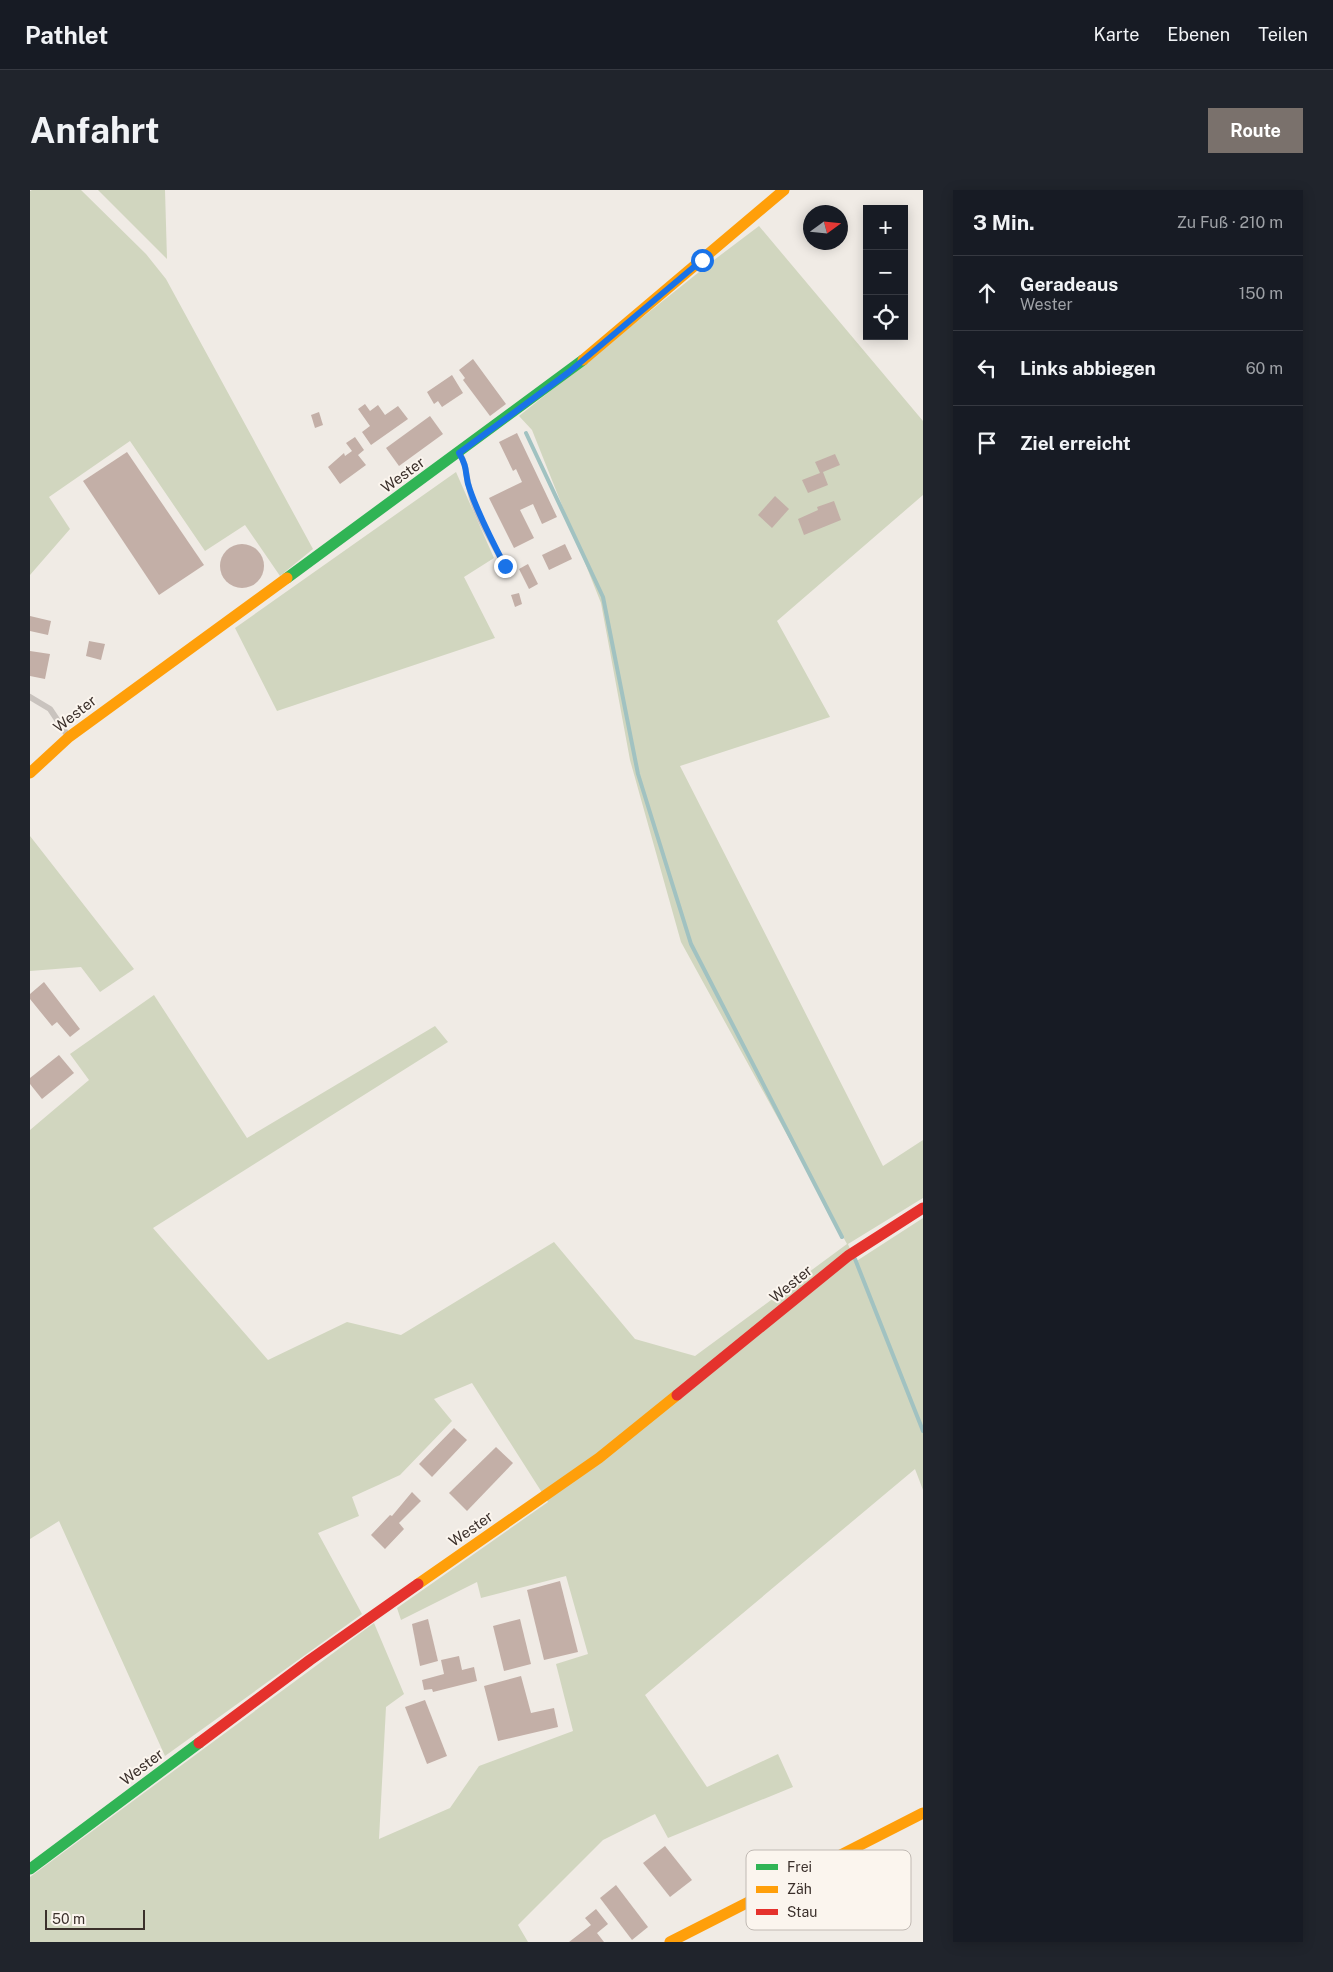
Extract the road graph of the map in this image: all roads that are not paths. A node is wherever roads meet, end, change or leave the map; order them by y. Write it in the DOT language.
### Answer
graph roads {
  1 [pos="784,190"];
  2 [pos="459,453"];
  3 [pos="505,566"];
  4 [pos="30,697"];
  5 [pos="69,737"];
  6 [pos="30,773"];
  7 [pos="923,1208"];
  8 [pos="923,1814"];
  9 [pos="852,1850"];
  10 [pos="30,1869"];
  11 [pos="746,1904"];
  12 [pos="670,1942"];
  1 -- 2 [label="street, Wester"];
  2 -- 3 [label="lane"];
  2 -- 5 [label="street, Wester"];
  4 -- 5 [label="lane"];
  5 -- 6 [label="street, Wester"];
  7 -- 10 [label="street, Wester"];
  8 -- 9 [label="street"];
  11 -- 12 [label="street"];
}
